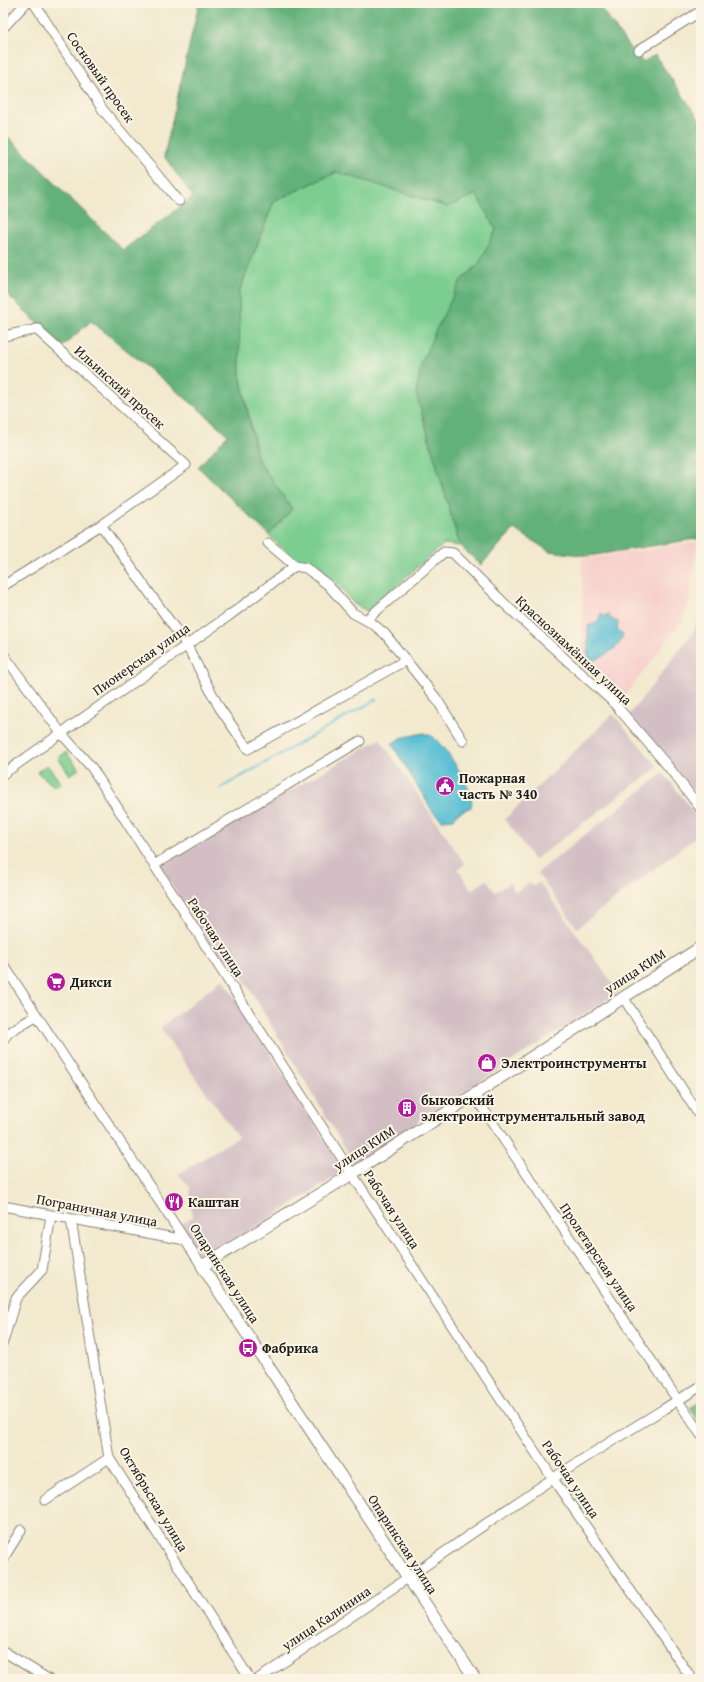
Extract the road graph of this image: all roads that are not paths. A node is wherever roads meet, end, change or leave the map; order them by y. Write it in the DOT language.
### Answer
graph roads {
  1 [pos="26,3"];
  2 [pos="34,3"];
  3 [pos="701,11"];
  4 [pos="3,28"];
  5 [pos="639,50"];
  6 [pos="179,201"];
  7 [pos="3,336"];
  8 [pos="101,525"];
  9 [pos="268,543"];
  10 [pos="295,566"];
  11 [pos="3,586"];
  12 [pos="366,620"];
  13 [pos="186,644"];
  14 [pos="3,654"];
  15 [pos="406,660"];
  16 [pos="61,733"];
  17 [pos="360,741"];
  18 [pos="463,741"];
  19 [pos="3,774"];
  20 [pos="701,809"];
  21 [pos="154,865"];
  22 [pos="701,947"];
  23 [pos="3,964"];
  24 [pos="623,997"];
  25 [pos="36,1016"];
  26 [pos="3,1040"];
  27 [pos="474,1095"];
  28 [pos="701,1118"];
  29 [pos="352,1174"];
  30 [pos="3,1206"];
  31 [pos="51,1216"];
  32 [pos="71,1220"];
  33 [pos="185,1240"];
  34 [pos="202,1266"];
  35 [pos="3,1342"];
  36 [pos="701,1386"];
  37 [pos="678,1400"];
  38 [pos="701,1435"];
  39 [pos="109,1458"];
  40 [pos="553,1479"];
  41 [pos="45,1500"];
  42 [pos="21,1530"];
  43 [pos="3,1559"];
  44 [pos="408,1578"];
  45 [pos="3,1651"];
  46 [pos="48,1679"];
  47 [pos="250,1679"];
  48 [pos="258,1679"];
  49 [pos="475,1679"];
  50 [pos="692,1679"];
  1 -- 4 [label="street"];
  2 -- 6 [label="street, Сосновый просек"];
  3 -- 5 [label="street"];
  7 -- 8 [label="street, Ильинский просек"];
  8 -- 11 [label="street"];
  8 -- 13 [label="street"];
  9 -- 10 [label="street"];
  10 -- 12 [label="street"];
  10 -- 13 [label="street, Пионерская улица"];
  12 -- 15 [label="street"];
  12 -- 20 [label="street, Краснознамённая улица"];
  13 -- 15 [label="street"];
  13 -- 16 [label="street, Пионерская улица"];
  14 -- 16 [label="street, Рабочая улица"];
  15 -- 18 [label="street"];
  16 -- 19 [label="street, Пионерская улица"];
  16 -- 21 [label="street, Рабочая улица"];
  17 -- 21 [label="street"];
  21 -- 29 [label="street, Рабочая улица"];
  22 -- 24 [label="main road, улица КИМ"];
  23 -- 25 [label="street, Опаринская улица"];
  24 -- 27 [label="main road, улица КИМ"];
  24 -- 28 [label="street"];
  25 -- 26 [label="street"];
  25 -- 33 [label="street, Опаринская улица"];
  27 -- 29 [label="main road, улица КИМ"];
  27 -- 37 [label="street, Пролетарская улица"];
  29 -- 34 [label="main road, улица КИМ"];
  29 -- 40 [label="street, Рабочая улица"];
  30 -- 31 [label="street, Пограничная улица"];
  31 -- 32 [label="street, Пограничная улица"];
  31 -- 35 [label="street"];
  32 -- 33 [label="street, Пограничная улица"];
  32 -- 39 [label="street, Октябрьская улица"];
  33 -- 34 [label="street, Опаринская улица"];
  34 -- 44 [label="main road, Опаринская улица"];
  36 -- 37 [label="street, улица Калинина"];
  37 -- 38 [label="street, Пролетарская улица"];
  37 -- 40 [label="street, улица Калинина"];
  39 -- 41 [label="street"];
  39 -- 47 [label="street, Октябрьская улица"];
  40 -- 44 [label="street, улица Калинина"];
  40 -- 50 [label="street, Рабочая улица"];
  42 -- 43 [label="street"];
  44 -- 48 [label="street, улица Калинина"];
  44 -- 49 [label="main road, Опаринская улица"];
  45 -- 46 [label="street"];
}
